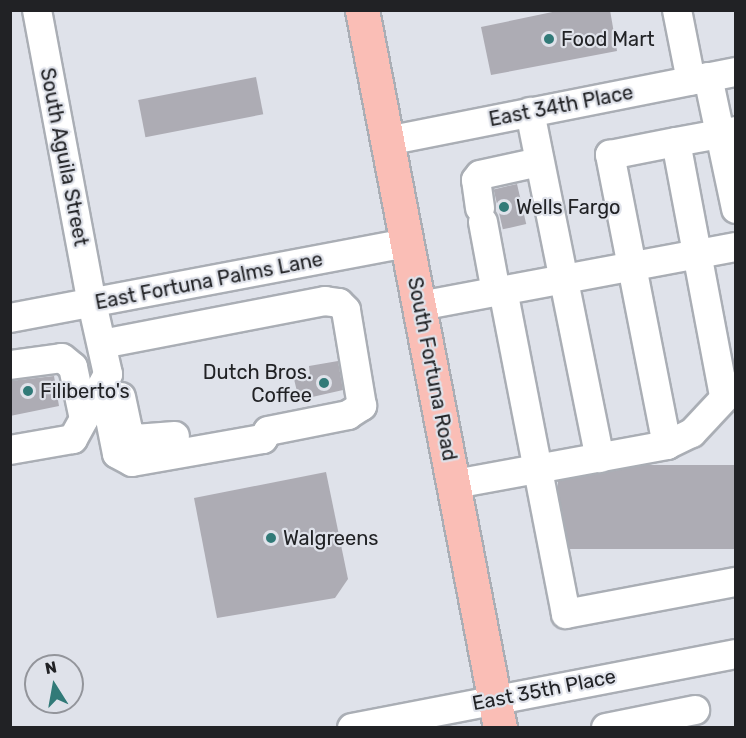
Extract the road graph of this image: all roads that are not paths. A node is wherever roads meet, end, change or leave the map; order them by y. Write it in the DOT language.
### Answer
graph roads {
  1 [pos="37,10"];
  2 [pos="362,10"];
  3 [pos="677,10"];
  4 [pos="712,76"];
  5 [pos="530,112"];
  6 [pos="728,132"];
  7 [pos="387,141"];
  8 [pos="676,142"];
  9 [pos="539,162"];
  10 [pos="735,209"];
  11 [pos="408,243"];
  12 [pos="735,247"];
  13 [pos="696,254"];
  14 [pos="632,265"];
  15 [pos="562,279"];
  16 [pos="192,284"];
  17 [pos="499,291"];
  18 [pos="92,303"];
  19 [pos="420,306"];
  20 [pos="10,318"];
  21 [pos="200,325"];
  22 [pos="102,344"];
  23 [pos="10,365"];
  24 [pos="730,391"];
  25 [pos="667,445"];
  26 [pos="10,450"];
  27 [pos="600,458"];
  28 [pos="538,468"];
  29 [pos="455,484"];
  30 [pos="735,582"];
  31 [pos="735,654"];
  32 [pos="696,710"];
  33 [pos="497,713"];
  34 [pos="352,728"];
  35 [pos="606,728"];
  1 -- 18 [label="street, South Aguila Street"];
  2 -- 7 [label="main road, South Fortuna Road"];
  3 -- 4 [label="street"];
  4 -- 5 [label="street, East 34th Place"];
  4 -- 6 [label="street"];
  5 -- 7 [label="street, East 34th Place"];
  5 -- 9 [label="street"];
  6 -- 8 [label="street"];
  6 -- 10 [label="street"];
  7 -- 11 [label="main road, South Fortuna Road"];
  8 -- 13 [label="street"];
  8 -- 14 [label="street"];
  9 -- 15 [label="street"];
  9 -- 17 [label="street"];
  11 -- 16 [label="street, East Fortuna Palms Lane"];
  11 -- 19 [label="main road, South Fortuna Road"];
  12 -- 13 [label="street"];
  13 -- 14 [label="street"];
  13 -- 24 [label="street"];
  14 -- 15 [label="street"];
  14 -- 25 [label="street"];
  15 -- 17 [label="street"];
  15 -- 27 [label="street"];
  16 -- 18 [label="street, East Fortuna Palms Lane"];
  16 -- 21 [label="street"];
  17 -- 19 [label="street"];
  17 -- 28 [label="street"];
  18 -- 20 [label="street, East Fortuna Palms Lane"];
  18 -- 22 [label="street, South Aguila Street"];
  19 -- 29 [label="main road, South Fortuna Road"];
  21 -- 22 [label="street"];
  21 -- 22 [label="street, South Aguila Street"];
  23 -- 26 [label="street"];
  24 -- 25 [label="street"];
  25 -- 27 [label="street"];
  27 -- 28 [label="street"];
  28 -- 29 [label="street"];
  28 -- 30 [label="street"];
  29 -- 33 [label="main road, South Fortuna Road"];
  31 -- 33 [label="street, East 35th Place"];
  32 -- 35 [label="street"];
  33 -- 34 [label="street, East 35th Place"];
}
